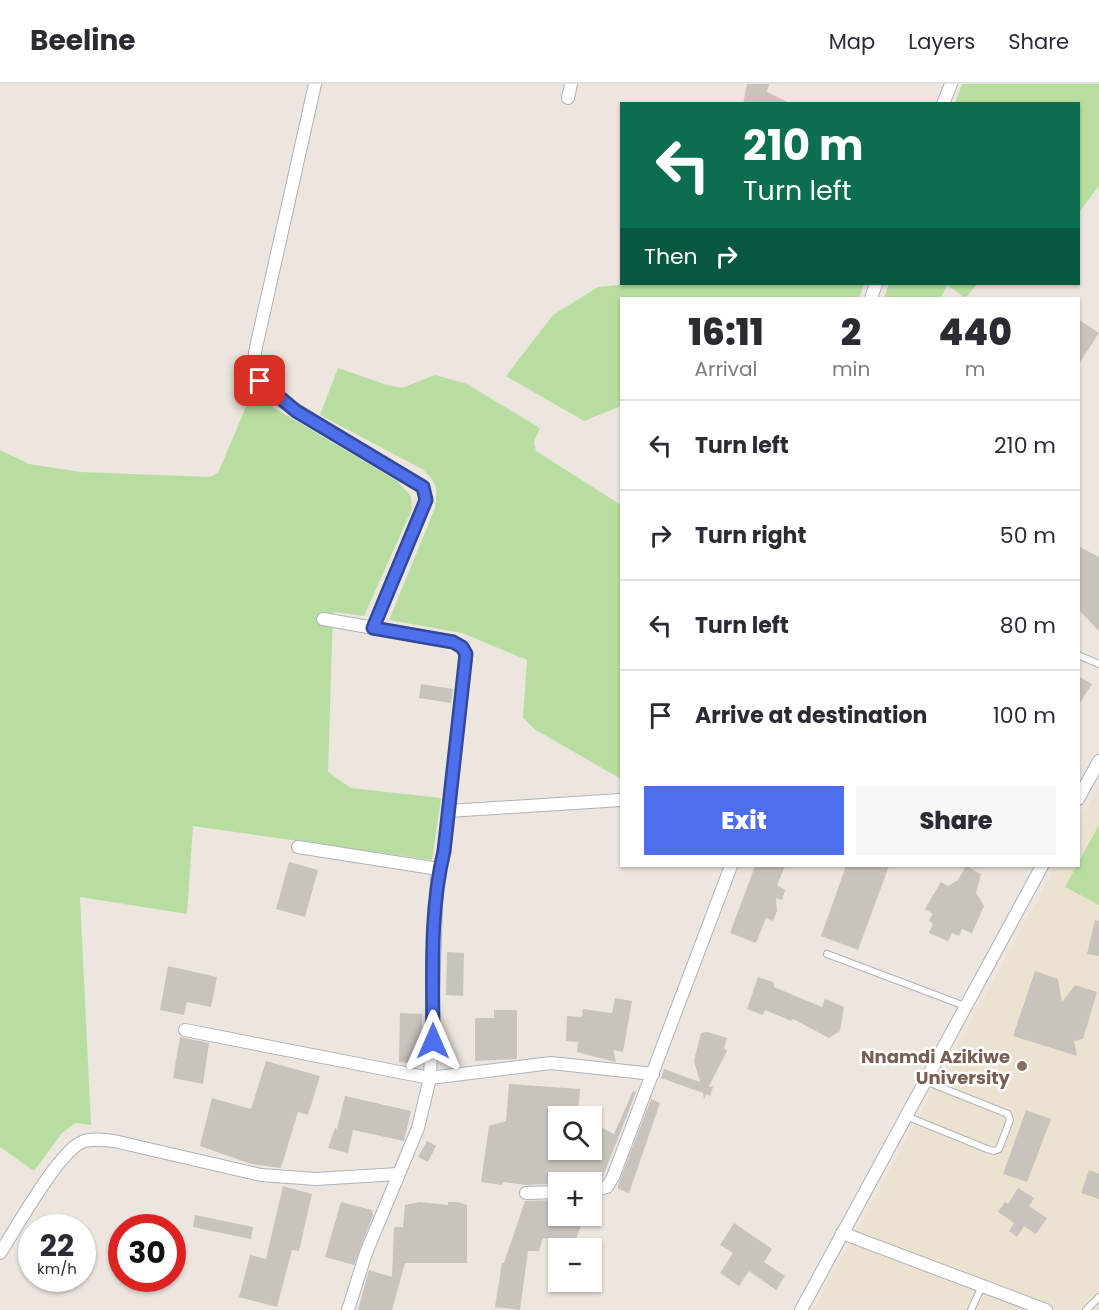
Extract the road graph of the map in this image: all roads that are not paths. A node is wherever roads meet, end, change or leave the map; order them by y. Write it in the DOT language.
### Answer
graph roads {
  1 [pos="315,84"];
  2 [pos="571,84"];
  3 [pos="951,84"];
  4 [pos="568,98"];
  5 [pos="944,102"];
  6 [pos="323,619"];
  7 [pos="373,628"];
  8 [pos="1080,656"];
  9 [pos="1099,664"];
  10 [pos="1099,761"];
  11 [pos="1080,795"];
  12 [pos="620,800"];
  13 [pos="448,811"];
  14 [pos="298,847"];
  15 [pos="731,867"];
  16 [pos="1041,867"];
  17 [pos="439,869"];
  18 [pos="827,954"];
  19 [pos="965,1006"];
  20 [pos="185,1030"];
  21 [pos="653,1074"];
  22 [pos="430,1078"];
  23 [pos="924,1081"];
  24 [pos="906,1116"];
  25 [pos="398,1174"];
  26 [pos="602,1188"];
  27 [pos="548,1192"];
  28 [pos="526,1193"];
  29 [pos="842,1233"];
  30 [pos="0,1253"];
  31 [pos="982,1286"];
  32 [pos="1099,1297"];
  33 [pos="348,1310"];
  34 [pos="801,1310"];
  35 [pos="970,1310"];
  36 [pos="1046,1310"];
  37 [pos="1086,1310"];
  1 -- 7 [label="street"];
  2 -- 4 [label="street"];
  3 -- 5 [label="street"];
  6 -- 7 [label="street"];
  7 -- 13 [label="street"];
  8 -- 9 [label="lane"];
  10 -- 11 [label="street"];
  12 -- 13 [label="street"];
  13 -- 17 [label="street"];
  14 -- 17 [label="street"];
  15 -- 21 [label="street"];
  16 -- 19 [label="street"];
  17 -- 22 [label="street"];
  18 -- 19 [label="lane"];
  19 -- 23 [label="street"];
  20 -- 22 [label="street"];
  21 -- 22 [label="street"];
  21 -- 26 [label="street"];
  22 -- 25 [label="street"];
  23 -- 24 [label="street"];
  23 -- 24 [label="lane"];
  24 -- 29 [label="street"];
  25 -- 30 [label="street"];
  25 -- 33 [label="street"];
  27 -- 28 [label="street"];
  29 -- 31 [label="street"];
  29 -- 34 [label="street"];
  31 -- 35 [label="lane"];
  31 -- 36 [label="street"];
  32 -- 37 [label="lane"];
}
